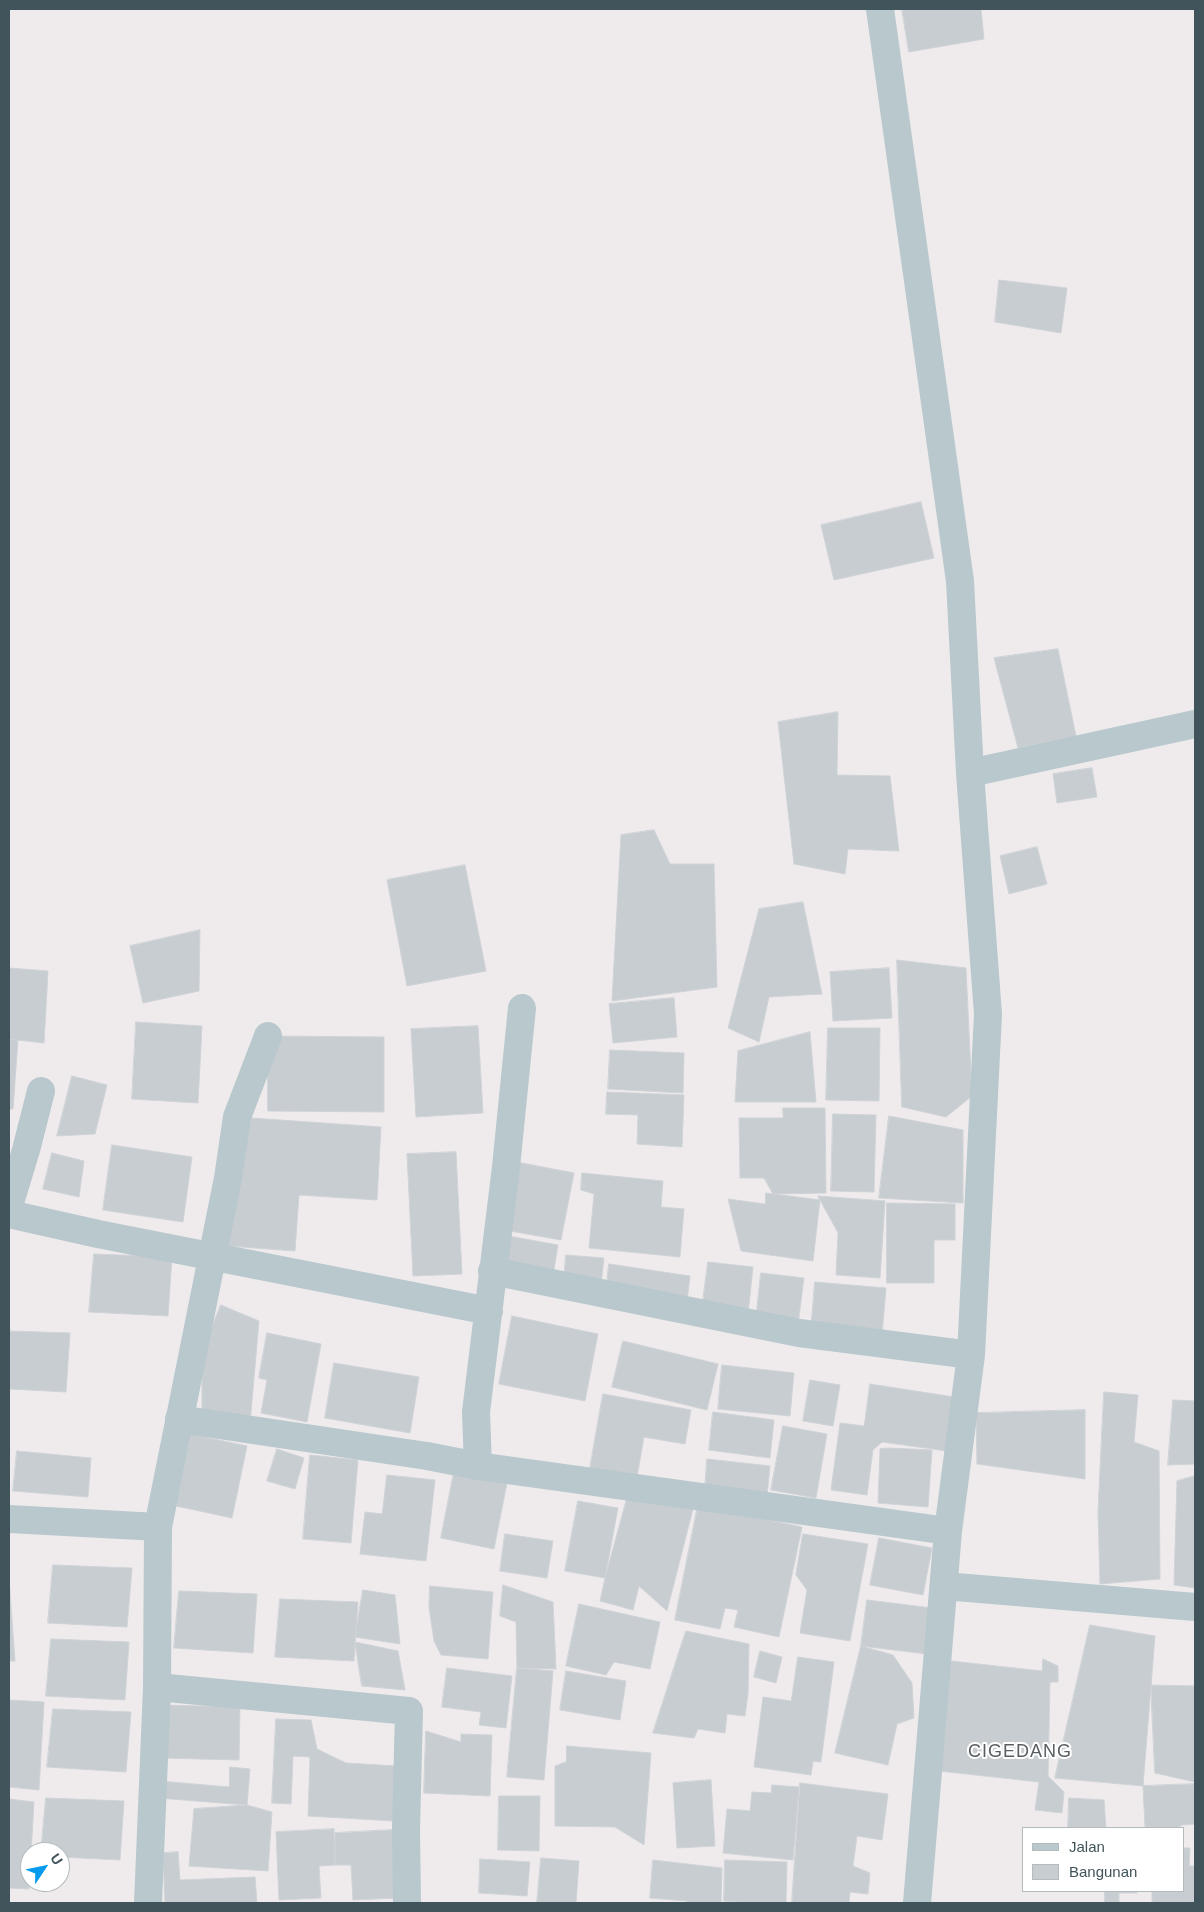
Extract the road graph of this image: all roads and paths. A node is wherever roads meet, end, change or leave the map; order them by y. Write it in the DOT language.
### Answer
graph roads {
  1 [pos="880,9"];
  2 [pos="1195,724"];
  3 [pos="970,773"];
  4 [pos="522,1008"];
  5 [pos="268,1036"];
  6 [pos="41,1091"];
  7 [pos="9,1206"];
  8 [pos="9,1214"];
  9 [pos="212,1256"];
  10 [pos="492,1271"];
  11 [pos="489,1310"];
  12 [pos="971,1355"];
  13 [pos="179,1419"];
  14 [pos="478,1466"];
  15 [pos="9,1519"];
  16 [pos="158,1527"];
  17 [pos="948,1531"];
  18 [pos="944,1586"];
  19 [pos="1195,1607"];
  20 [pos="157,1687"];
  21 [pos="148,1903"];
  22 [pos="407,1903"];
  23 [pos="918,1903"];
  1 -- 3 [label="street"];
  2 -- 3 [label="street"];
  3 -- 12 [label="street"];
  4 -- 10 [label="street"];
  5 -- 9 [label="street"];
  6 -- 7 [label="street"];
  8 -- 9 [label="street"];
  9 -- 11 [label="street"];
  9 -- 13 [label="street"];
  10 -- 11 [label="street"];
  10 -- 12 [label="street"];
  11 -- 14 [label="street"];
  12 -- 17 [label="street"];
  13 -- 14 [label="street"];
  13 -- 16 [label="street"];
  14 -- 17 [label="street"];
  15 -- 16 [label="street"];
  16 -- 20 [label="street"];
  17 -- 18 [label="street"];
  18 -- 19 [label="street"];
  18 -- 23 [label="street"];
  20 -- 21 [label="street"];
  20 -- 22 [label="street"];
}
